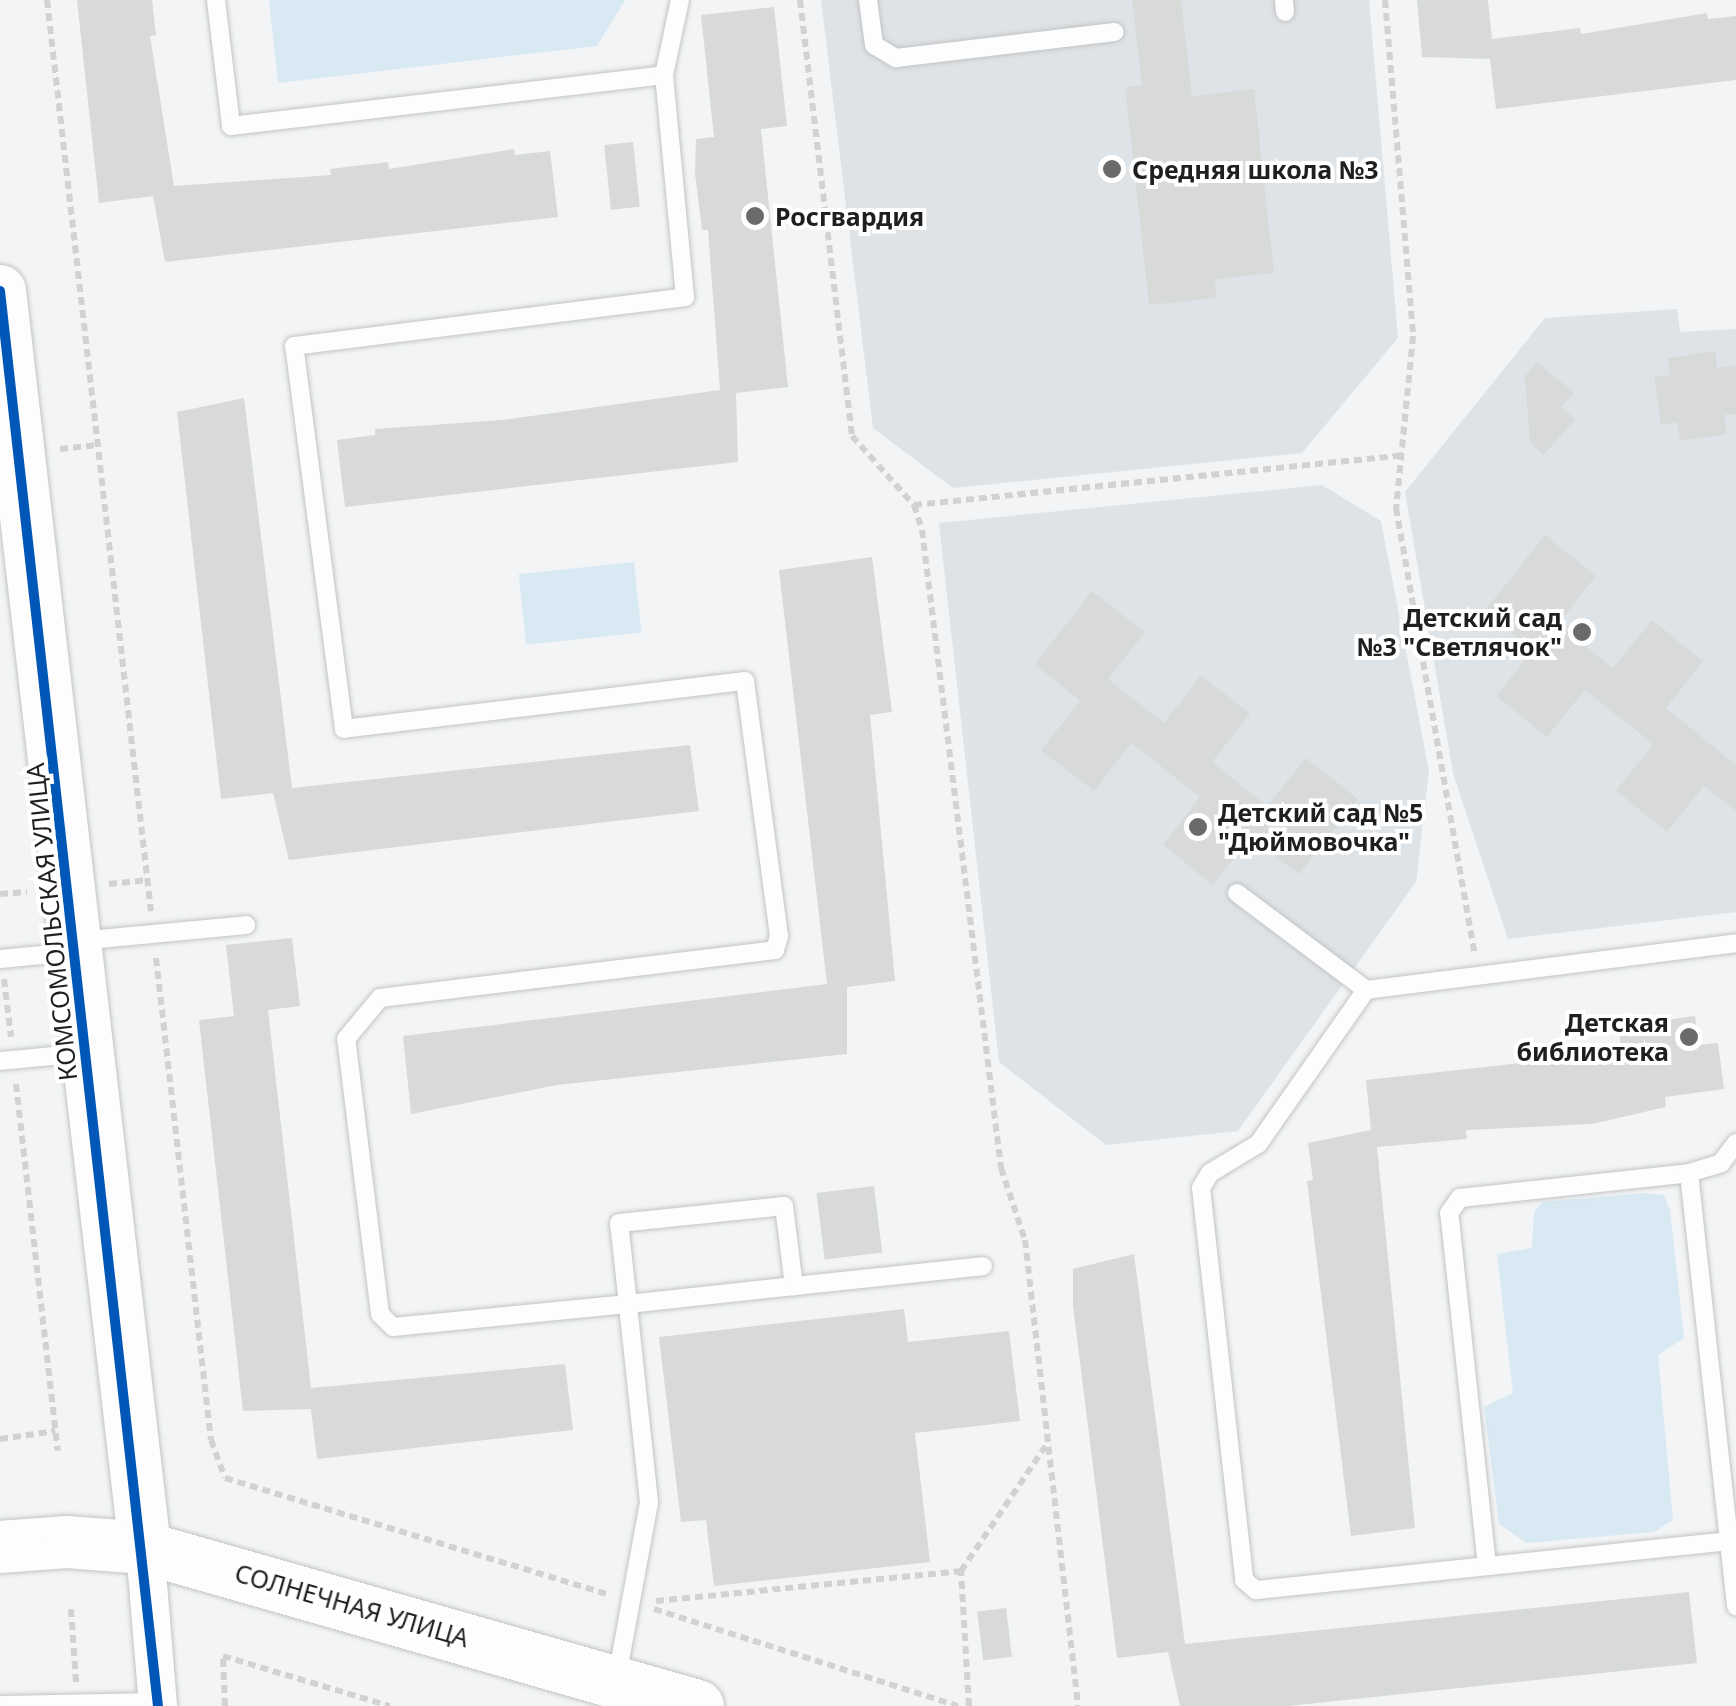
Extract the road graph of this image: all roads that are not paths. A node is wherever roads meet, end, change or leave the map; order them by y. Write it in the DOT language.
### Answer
graph roads {
  1 [pos="216,0"];
  2 [pos="680,0"];
  3 [pos="868,0"];
  4 [pos="1114,32"];
  5 [pos="664,74"];
  6 [pos="0,291"];
  7 [pos="11,497"];
  8 [pos="1237,894"];
  9 [pos="246,925"];
  10 [pos="1736,943"];
  11 [pos="74,947"];
  12 [pos="1,959"];
  13 [pos="1366,990"];
  14 [pos="86,1054"];
  15 [pos="6,1060"];
  16 [pos="1736,1143"];
  17 [pos="1689,1173"];
  18 [pos="983,1266"];
  19 [pos="794,1286"];
  20 [pos="628,1304"];
  21 [pos="1730,1540"];
  22 [pos="0,1547"];
  23 [pos="145,1548"];
  24 [pos="1488,1566"];
  25 [pos="1736,1606"];
  26 [pos="616,1682"];
  27 [pos="78,1704"];
  28 [pos="158,1704"];
  29 [pos="0,1705"];
  30 [pos="698,1706"];
  1 -- 5 [label="lane"];
  2 -- 5 [label="lane"];
  3 -- 4 [label="lane"];
  5 -- 20 [label="lane"];
  6 -- 7 [label="street, КОМСОМОЛЬСКАЯ УЛИЦА"];
  7 -- 11 [label="street, КОМСОМОЛЬСКАЯ УЛИЦА"];
  8 -- 13 [label="lane"];
  9 -- 11 [label="lane"];
  10 -- 13 [label="lane"];
  11 -- 12 [label="lane"];
  11 -- 14 [label="street, КОМСОМОЛЬСКАЯ УЛИЦА"];
  13 -- 24 [label="lane"];
  14 -- 15 [label="lane"];
  14 -- 23 [label="street, КОМСОМОЛЬСКАЯ УЛИЦА"];
  16 -- 17 [label="lane"];
  17 -- 21 [label="lane"];
  17 -- 24 [label="lane"];
  18 -- 19 [label="lane"];
  19 -- 20 [label="lane"];
  19 -- 20 [label="lane"];
  20 -- 26 [label="lane"];
  21 -- 24 [label="lane"];
  21 -- 25 [label="lane"];
  22 -- 23 [label="street, СОЛНЕЧНАЯ УЛИЦА"];
  23 -- 26 [label="street, СОЛНЕЧНАЯ УЛИЦА"];
  23 -- 28 [label="street"];
  26 -- 30 [label="street, СОЛНЕЧНАЯ УЛИЦА"];
  27 -- 28 [label="lane"];
  27 -- 29 [label="lane"];
}
